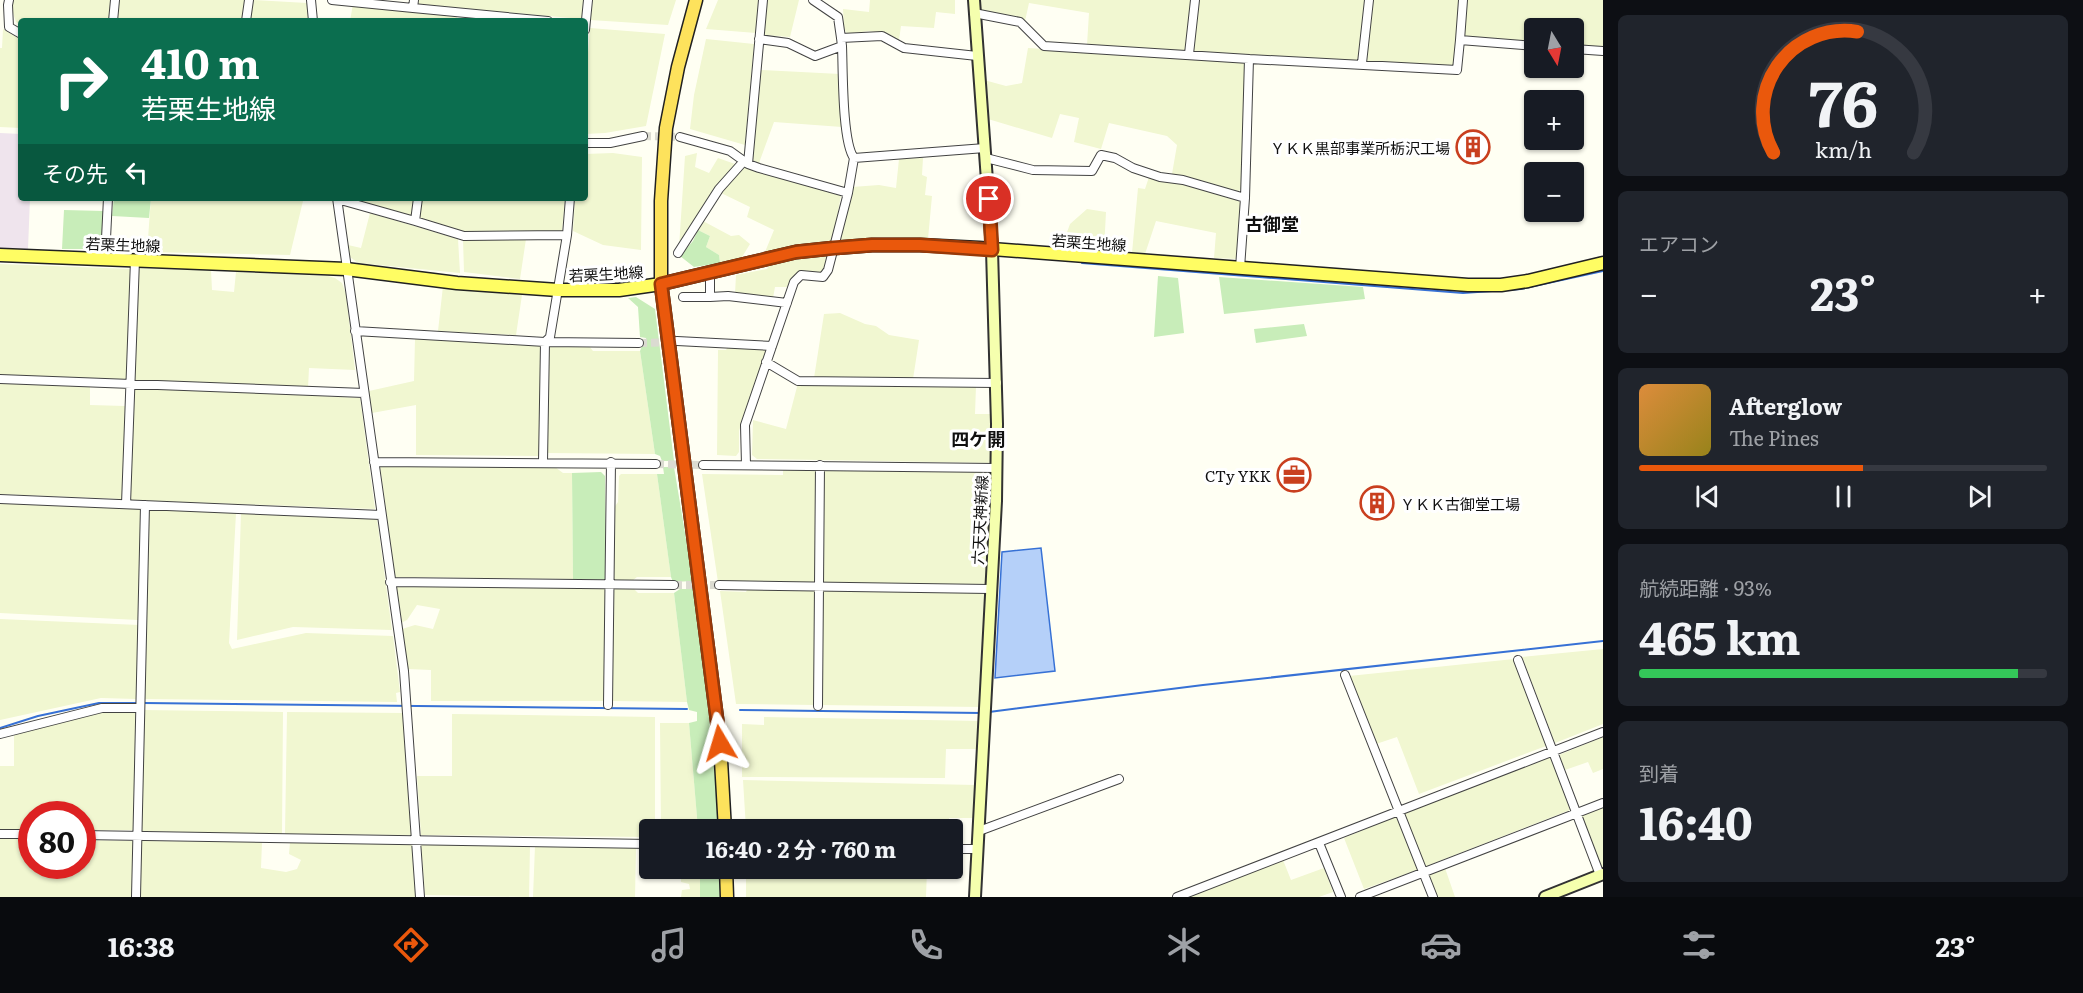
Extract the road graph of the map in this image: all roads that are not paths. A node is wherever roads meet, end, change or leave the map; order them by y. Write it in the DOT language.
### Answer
graph roads {
  1 [pos="115,0"];
  2 [pos="249,0"];
  3 [pos="311,0"];
  4 [pos="332,0"];
  5 [pos="588,0"];
  6 [pos="696,0"];
  7 [pos="763,0"];
  8 [pos="813,0"];
  9 [pos="974,0"];
  10 [pos="1195,0"];
  11 [pos="1369,0"];
  12 [pos="1463,0"];
  13 [pos="6,3"];
  14 [pos="414,4"];
  15 [pos="974,13"];
  16 [pos="459,17"];
  17 [pos="113,18"];
  18 [pos="246,18"];
  19 [pos="313,18"];
  20 [pos="481,18"];
  21 [pos="586,18"];
  22 [pos="18,32"];
  23 [pos="759,39"];
  24 [pos="1460,40"];
  25 [pos="841,42"];
  26 [pos="1524,45"];
  27 [pos="1584,50"];
  28 [pos="1603,51"];
  29 [pos="1189,54"];
  30 [pos="977,56"];
  31 [pos="1249,58"];
  32 [pos="1362,63"];
  33 [pos="643,136"];
  34 [pos="680,137"];
  35 [pos="588,143"];
  36 [pos="985,153"];
  37 [pos="854,158"];
  38 [pos="746,163"];
  39 [pos="848,192"];
  40 [pos="1245,198"];
  41 [pos="108,201"];
  42 [pos="337,201"];
  43 [pos="347,201"];
  44 [pos="418,201"];
  45 [pos="570,201"];
  46 [pos="415,221"];
  47 [pos="567,235"];
  48 [pos="834,248"];
  49 [pos="992,250"];
  50 [pos="678,253"];
  51 [pos="0,255"];
  52 [pos="105,259"];
  53 [pos="135,260"];
  54 [pos="1603,263"];
  55 [pos="1240,268"];
  56 [pos="346,269"];
  57 [pos="710,273"];
  58 [pos="661,284"];
  59 [pos="558,290"];
  60 [pos="682,297"];
  61 [pos="710,297"];
  62 [pos="787,303"];
  63 [pos="355,331"];
  64 [pos="677,341"];
  65 [pos="545,342"];
  66 [pos="639,343"];
  67 [pos="772,346"];
  68 [pos="766,362"];
  69 [pos="0,379"];
  70 [pos="997,383"];
  71 [pos="130,384"];
  72 [pos="364,393"];
  73 [pos="374,462"];
  74 [pos="543,462"];
  75 [pos="611,462"];
  76 [pos="656,464"];
  77 [pos="703,465"];
  78 [pos="746,465"];
  79 [pos="820,465"];
  80 [pos="996,468"];
  81 [pos="0,499"];
  82 [pos="126,504"];
  83 [pos="145,505"];
  84 [pos="381,515"];
  85 [pos="390,582"];
  86 [pos="610,584"];
  87 [pos="674,585"];
  88 [pos="718,585"];
  89 [pos="818,586"];
  90 [pos="990,589"];
  91 [pos="1518,660"];
  92 [pos="1345,675"];
  93 [pos="608,705"];
  94 [pos="818,706"];
  95 [pos="140,708"];
  96 [pos="2,731"];
  97 [pos="1603,732"];
  98 [pos="1553,752"];
  99 [pos="1119,779"];
  100 [pos="1603,803"];
  101 [pos="1400,810"];
  102 [pos="1576,813"];
  103 [pos="724,819"];
  104 [pos="979,831"];
  105 [pos="0,834"];
  106 [pos="18,834"];
  107 [pos="96,835"];
  108 [pos="136,836"];
  109 [pos="417,840"];
  110 [pos="1319,843"];
  111 [pos="639,844"];
  112 [pos="963,849"];
  113 [pos="978,849"];
  114 [pos="1424,872"];
  115 [pos="1602,874"];
  116 [pos="726,879"];
  117 [pos="1384,888"];
  118 [pos="1569,892"];
  119 [pos="136,897"];
  120 [pos="420,897"];
  121 [pos="727,897"];
  122 [pos="975,897"];
  123 [pos="1177,897"];
  124 [pos="1341,897"];
  125 [pos="1360,897"];
  126 [pos="1387,897"];
  127 [pos="1433,897"];
  128 [pos="1545,897"];
  1 -- 17 [label="street"];
  2 -- 18 [label="street"];
  3 -- 19 [label="street"];
  4 -- 14 [label="street"];
  5 -- 21 [label="street"];
  6 -- 58 [label="highway"];
  7 -- 23 [label="street"];
  8 -- 25 [label="street"];
  9 -- 15 [label="main road, 六天天神新線"];
  10 -- 29 [label="street"];
  11 -- 32 [label="street"];
  12 -- 24 [label="street"];
  13 -- 22 [label="street"];
  14 -- 16 [label="street"];
  15 -- 29 [label="street"];
  15 -- 30 [label="main road, 六天天神新線"];
  16 -- 20 [label="street"];
  23 -- 25 [label="street"];
  23 -- 38 [label="street"];
  24 -- 26 [label="street"];
  24 -- 32 [label="street"];
  25 -- 30 [label="street"];
  25 -- 37 [label="street"];
  27 -- 28 [label="street"];
  29 -- 31 [label="street"];
  30 -- 36 [label="main road, 六天天神新線"];
  31 -- 32 [label="street"];
  31 -- 40 [label="street"];
  33 -- 35 [label="street"];
  34 -- 38 [label="street"];
  36 -- 37 [label="street"];
  36 -- 40 [label="street"];
  36 -- 49 [label="main road, 六天天神新線"];
  37 -- 39 [label="street"];
  38 -- 39 [label="street"];
  38 -- 50 [label="street"];
  39 -- 48 [label="street"];
  40 -- 55 [label="street"];
  41 -- 52 [label="street"];
  42 -- 56 [label="street"];
  43 -- 46 [label="street"];
  44 -- 46 [label="street"];
  45 -- 47 [label="street"];
  46 -- 47 [label="street"];
  47 -- 59 [label="street"];
  48 -- 49 [label="main road, 若栗生地線"];
  48 -- 57 [label="main road, 若栗生地線"];
  48 -- 62 [label="street"];
  49 -- 55 [label="main road, 若栗生地線"];
  49 -- 70 [label="main road, 六天天神新線"];
  51 -- 52 [label="main road, 若栗生地線"];
  52 -- 53 [label="main road, 若栗生地線"];
  53 -- 56 [label="main road, 若栗生地線"];
  53 -- 71 [label="street"];
  54 -- 55 [label="main road, 若栗生地線"];
  56 -- 59 [label="main road, 若栗生地線"];
  56 -- 63 [label="street"];
  57 -- 58 [label="main road, 若栗生地線"];
  57 -- 61 [label="street"];
  58 -- 59 [label="main road, 若栗生地線"];
  58 -- 103 [label="highway"];
  59 -- 65 [label="street"];
  60 -- 61 [label="street"];
  61 -- 62 [label="street"];
  62 -- 67 [label="street"];
  63 -- 65 [label="street"];
  63 -- 72 [label="street"];
  64 -- 67 [label="street"];
  65 -- 66 [label="street"];
  65 -- 74 [label="street"];
  67 -- 68 [label="street"];
  68 -- 70 [label="street"];
  68 -- 78 [label="street"];
  69 -- 71 [label="street"];
  70 -- 80 [label="main road, 六天天神新線"];
  71 -- 72 [label="street"];
  71 -- 82 [label="street"];
  72 -- 73 [label="street"];
  73 -- 74 [label="street"];
  73 -- 84 [label="street"];
  74 -- 75 [label="street"];
  75 -- 76 [label="street"];
  75 -- 86 [label="street"];
  77 -- 78 [label="street"];
  78 -- 79 [label="street"];
  79 -- 80 [label="street"];
  79 -- 89 [label="street"];
  80 -- 90 [label="main road, 六天天神新線"];
  81 -- 82 [label="street"];
  82 -- 83 [label="street"];
  83 -- 84 [label="street"];
  83 -- 95 [label="street"];
  84 -- 85 [label="street"];
  85 -- 86 [label="street"];
  85 -- 109 [label="street"];
  86 -- 87 [label="street"];
  86 -- 93 [label="street"];
  88 -- 89 [label="street"];
  89 -- 90 [label="street"];
  89 -- 94 [label="street"];
  90 -- 104 [label="main road, 六天天神新線"];
  91 -- 98 [label="street"];
  92 -- 101 [label="street"];
  95 -- 96 [label="street"];
  95 -- 108 [label="street"];
  97 -- 98 [label="street"];
  98 -- 101 [label="street"];
  98 -- 102 [label="street"];
  99 -- 104 [label="street"];
  100 -- 102 [label="street"];
  101 -- 110 [label="street"];
  101 -- 114 [label="street"];
  102 -- 114 [label="street"];
  102 -- 115 [label="street"];
  104 -- 113 [label="main road, 六天天神新線"];
  105 -- 106 [label="street"];
  107 -- 108 [label="street"];
  108 -- 109 [label="street"];
  108 -- 119 [label="street"];
  109 -- 111 [label="street"];
  109 -- 120 [label="street"];
  110 -- 123 [label="street"];
  110 -- 124 [label="street"];
  112 -- 113 [label="street"];
  113 -- 122 [label="main road, 六天天神新線"];
  114 -- 117 [label="street"];
  114 -- 127 [label="street"];
  115 -- 118 [label="main road"];
  116 -- 121 [label="highway"];
  117 -- 125 [label="street"];
  117 -- 126 [label="street"];
  118 -- 128 [label="main road"];
}
